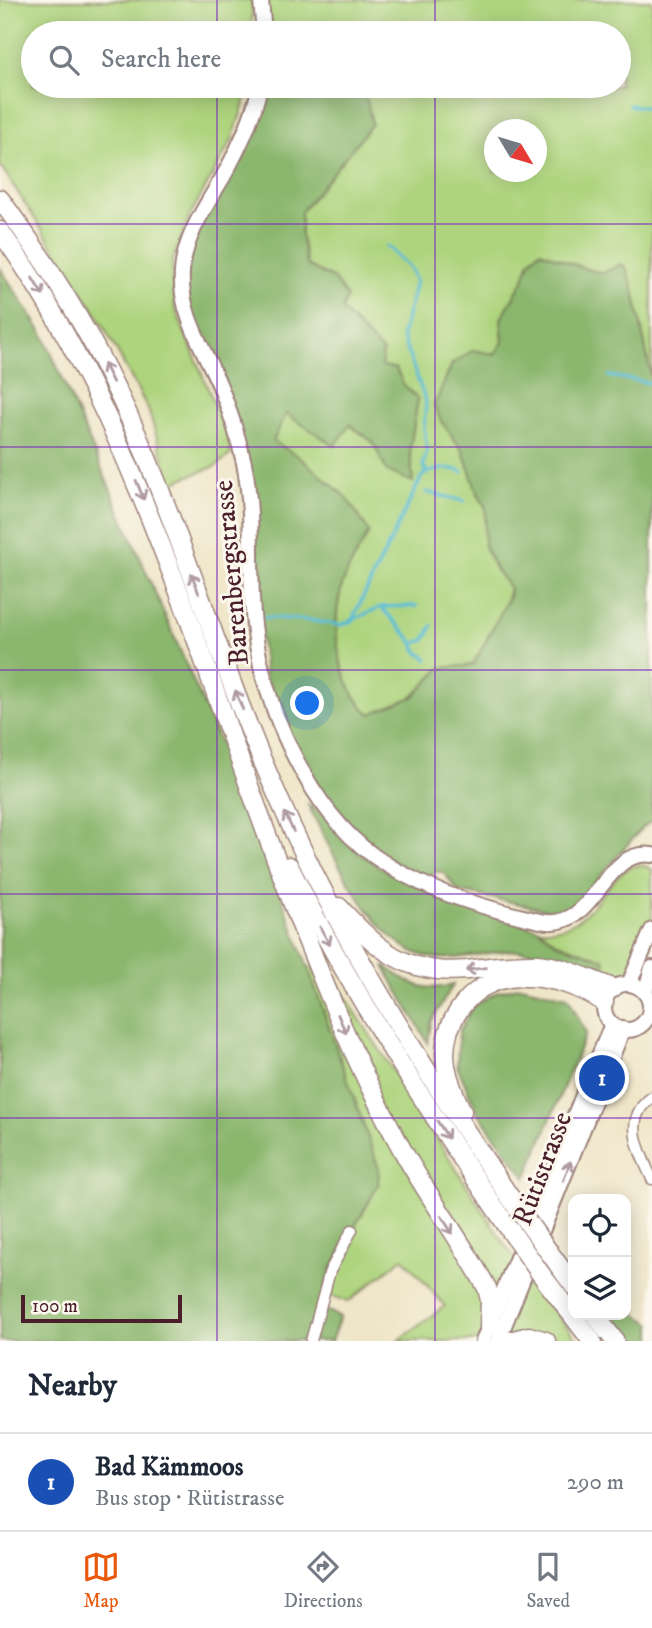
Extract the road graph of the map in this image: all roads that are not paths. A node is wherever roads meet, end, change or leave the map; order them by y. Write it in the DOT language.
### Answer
graph roads {
  1 [pos="261,0"];
  2 [pos="263,21"];
  3 [pos="256,98"];
  4 [pos="0,199"];
  5 [pos="0,231"];
  6 [pos="217,695"];
  7 [pos="652,855"];
  8 [pos="318,883"];
  9 [pos="652,930"];
  10 [pos="652,968"];
  11 [pos="615,991"];
  12 [pos="645,993"];
  13 [pos="649,1016"];
  14 [pos="617,1027"];
  15 [pos="652,1097"];
  16 [pos="486,1162"];
  17 [pos="652,1180"];
  18 [pos="352,1230"];
  19 [pos="568,1278"];
  20 [pos="599,1320"];
  21 [pos="496,1331"];
  22 [pos="311,1341"];
  23 [pos="546,1341"];
  24 [pos="592,1341"];
  25 [pos="615,1341"];
  1 -- 2 [label="street"];
  3 -- 7 [label="street, Barenbergstrasse"];
  8 -- 4 [label="highway, one-way"];
  5 -- 6 [label="highway, one-way"];
  6 -- 21 [label="highway, one-way"];
  6 -- 24 [label="highway, one-way, bridge"];
  11 -- 8 [label="highway, one-way"];
  8 -- 16 [label="highway"];
  9 -- 11 [label="street"];
  10 -- 12 [label="street"];
  11 -- 12 [label="street"];
  11 -- 14 [label="street"];
  11 -- 16 [label="highway"];
  12 -- 13 [label="street"];
  13 -- 14 [label="street"];
  14 -- 21 [label="street, Rütistrasse"];
  15 -- 17 [label="street"];
  16 -- 19 [label="highway, bridge"];
  18 -- 22 [label="street"];
  20 -- 25 [label="highway"];
  21 -- 23 [label="highway"];
}
